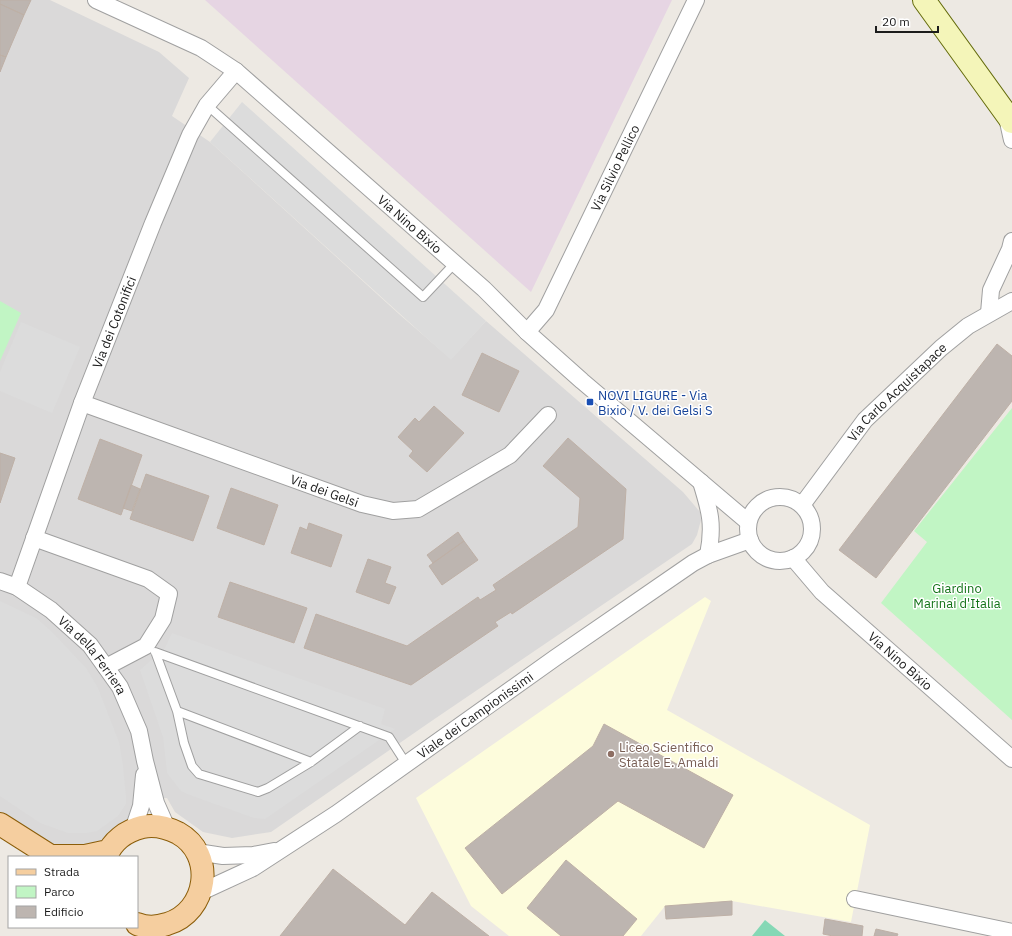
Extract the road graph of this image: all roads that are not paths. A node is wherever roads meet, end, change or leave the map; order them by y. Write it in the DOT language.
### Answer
graph roads {
  1 [pos="96,0"];
  2 [pos="696,0"];
  3 [pos="924,0"];
  4 [pos="236,71"];
  5 [pos="207,105"];
  6 [pos="1009,117"];
  7 [pos="1012,140"];
  8 [pos="1012,241"];
  9 [pos="455,263"];
  10 [pos="1012,301"];
  11 [pos="989,313"];
  12 [pos="527,332"];
  13 [pos="82,403"];
  14 [pos="548,415"];
  15 [pos="701,482"];
  16 [pos="802,505"];
  17 [pos="748,522"];
  18 [pos="34,538"];
  19 [pos="750,540"];
  20 [pos="708,555"];
  21 [pos="793,558"];
  22 [pos="0,581"];
  23 [pos="17,587"];
  24 [pos="151,650"];
  25 [pos="106,667"];
  26 [pos="177,711"];
  27 [pos="360,726"];
  28 [pos="1012,759"];
  29 [pos="145,761"];
  30 [pos="311,762"];
  31 [pos="407,765"];
  32 [pos="0,824"];
  33 [pos="167,828"];
  34 [pos="132,830"];
  35 [pos="284,849"];
  36 [pos="197,852"];
  37 [pos="107,854"];
  38 [pos="49,856"];
  39 [pos="85,856"];
  40 [pos="201,892"];
  41 [pos="855,899"];
  42 [pos="140,929"];
  43 [pos="177,929"];
  44 [pos="1012,932"];
  1 -- 4 [label="street, Via Nino Bixio"];
  2 -- 12 [label="street, Via Silvio Pellico"];
  3 -- 6 [label="street"];
  4 -- 5 [label="street, Via dei Cotonifici"];
  4 -- 9 [label="street, Via Nino Bixio"];
  5 -- 9 [label="lane"];
  5 -- 13 [label="street, Via dei Cotonifici"];
  6 -- 7 [label="street"];
  8 -- 11 [label="street"];
  9 -- 12 [label="street, Via Nino Bixio"];
  10 -- 11 [label="street, Via Carlo Acquistapace"];
  11 -- 16 [label="street, Via Carlo Acquistapace"];
  12 -- 15 [label="street, Via Nino Bixio"];
  13 -- 14 [label="street, Via dei Gelsi"];
  13 -- 18 [label="street, Via dei Cotonifici"];
  15 -- 17 [label="street, Via Nino Bixio"];
  15 -- 20 [label="street"];
  16 -- 17 [label="street"];
  16 -- 21 [label="street"];
  17 -- 19 [label="street"];
  18 -- 23 [label="street, Via dei Cotonifici"];
  18 -- 24 [label="street"];
  19 -- 20 [label="street, Viale dei Campionissimi"];
  19 -- 21 [label="street"];
  20 -- 31 [label="street, Viale dei Campionissimi"];
  21 -- 28 [label="street, Via Nino Bixio"];
  22 -- 23 [label="street, Via della Ferriera"];
  23 -- 25 [label="street, Via della Ferriera"];
  24 -- 25 [label="street"];
  24 -- 26 [label="lane"];
  24 -- 27 [label="lane"];
  25 -- 29 [label="street, Via della Ferriera"];
  26 -- 30 [label="lane"];
  26 -- 30 [label="lane"];
  27 -- 30 [label="lane"];
  27 -- 31 [label="lane"];
  29 -- 33 [label="street, Via della Ferriera"];
  29 -- 34 [label="street, Via della Ferriera"];
  31 -- 35 [label="street, Viale dei Campionissimi"];
  32 -- 38 [label="main road"];
  33 -- 34 [label="main road"];
  33 -- 36 [label="main road"];
  34 -- 37 [label="main road"];
  35 -- 36 [label="street"];
  35 -- 40 [label="street, Viale dei Campionissimi"];
  36 -- 40 [label="main road"];
  37 -- 39 [label="main road"];
  40 -- 43 [label="main road"];
  41 -- 44 [label="street"];
  42 -- 43 [label="main road"];
}
